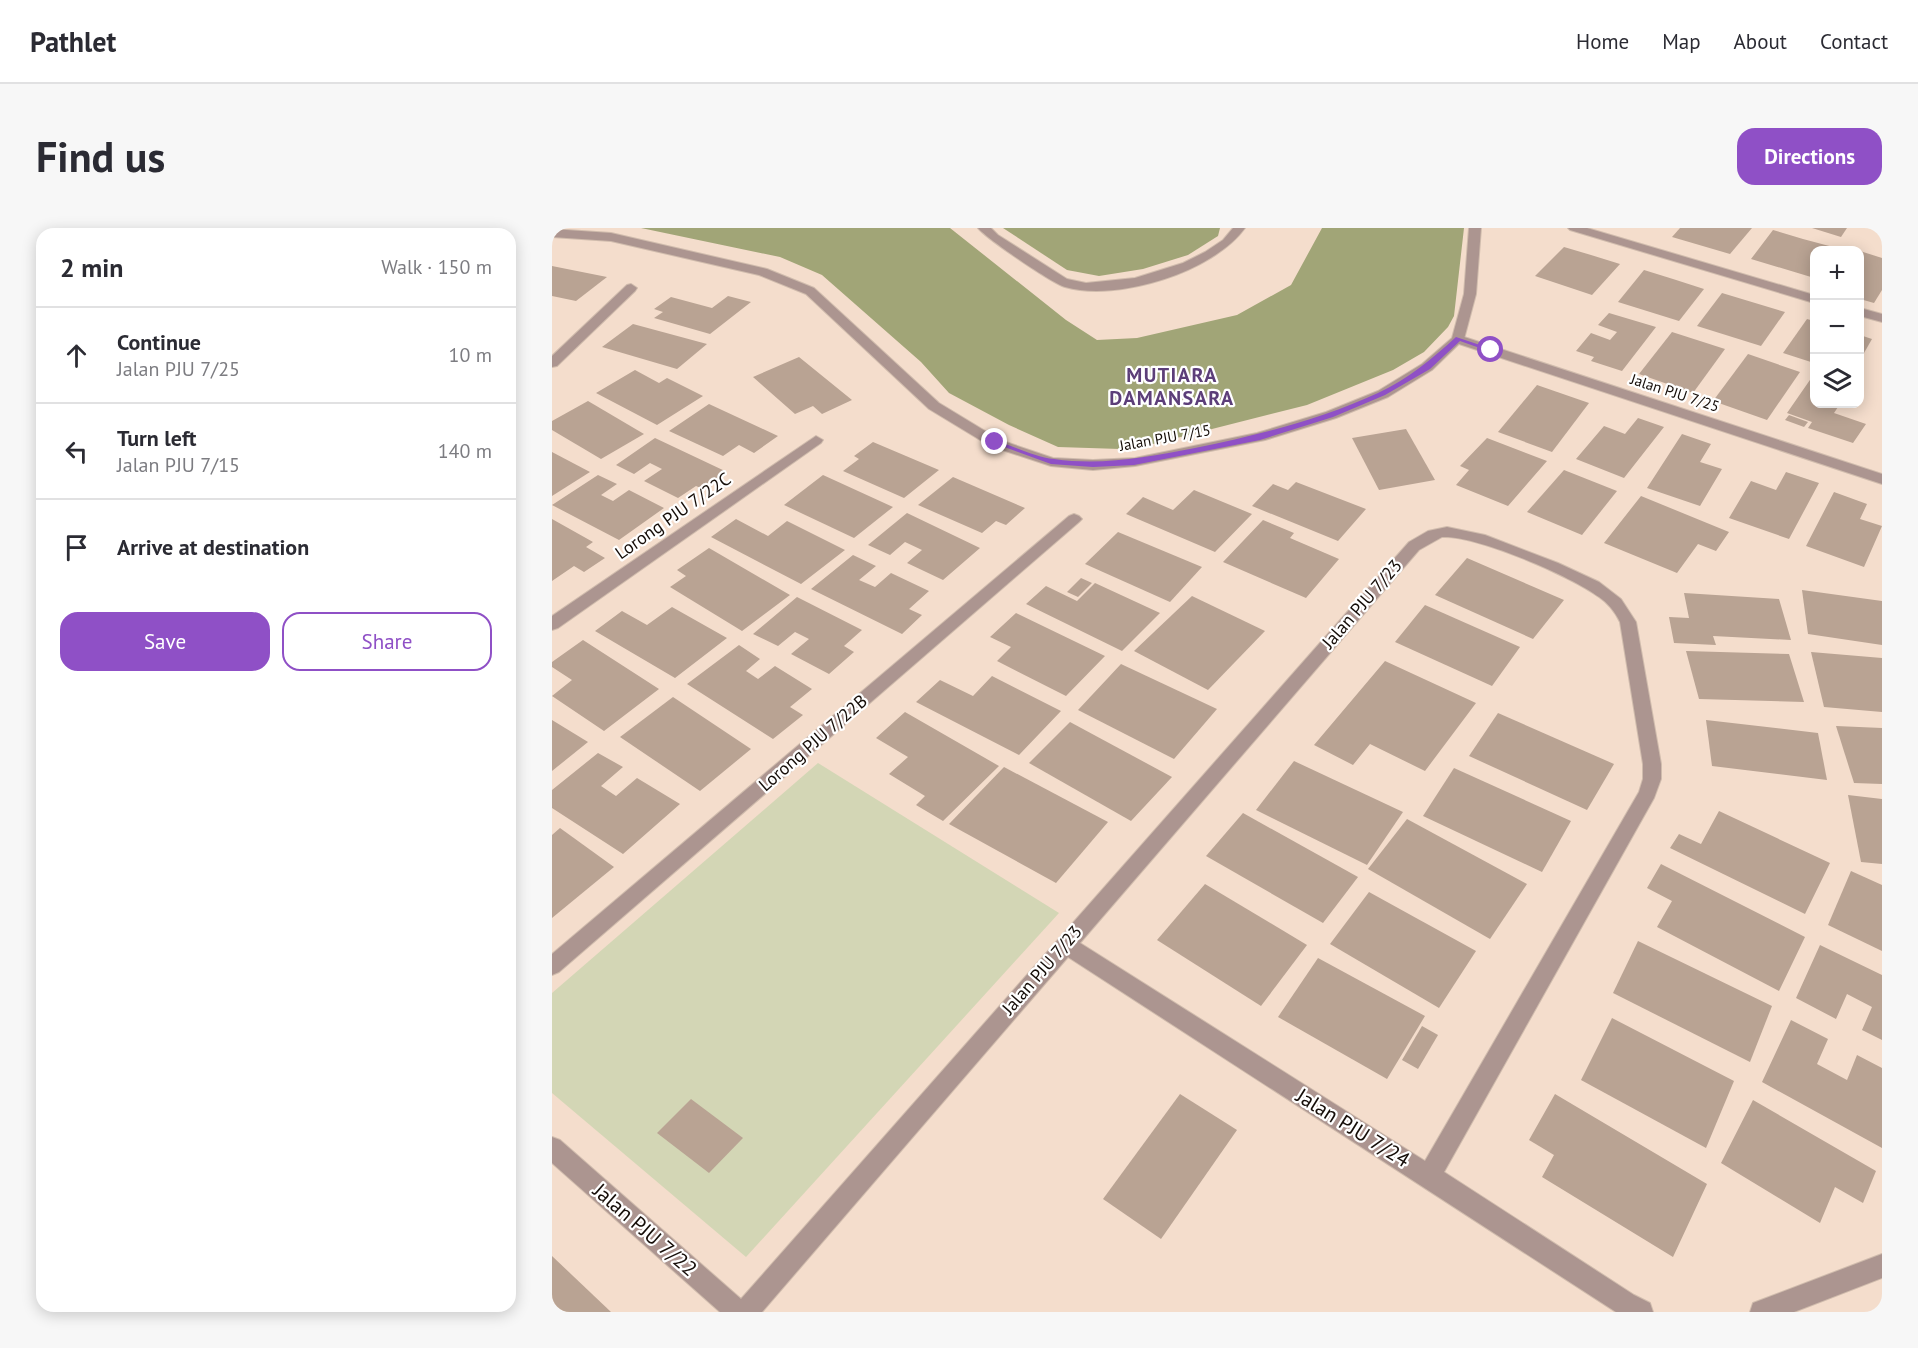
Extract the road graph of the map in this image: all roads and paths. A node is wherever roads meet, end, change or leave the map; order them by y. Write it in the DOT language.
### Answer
graph roads {
  1 [pos="984,228"];
  2 [pos="1239,228"];
  3 [pos="1475,228"];
  4 [pos="1574,228"];
  5 [pos="552,233"];
  6 [pos="631,288"];
  7 [pos="1810,298"];
  8 [pos="1864,313"];
  9 [pos="1882,318"];
  10 [pos="1458,339"];
  11 [pos="552,363"];
  12 [pos="816,440"];
  13 [pos="1882,479"];
  14 [pos="1074,519"];
  15 [pos="552,624"];
  16 [pos="1065,945"];
  17 [pos="552,966"];
  18 [pos="552,1148"];
  19 [pos="1429,1176"];
  20 [pos="1882,1266"];
  21 [pos="738,1312"];
  22 [pos="746,1312"];
  23 [pos="1641,1312"];
  24 [pos="1762,1312"];
  1 -- 2 [label="street"];
  3 -- 10 [label="street"];
  4 -- 7 [label="street"];
  5 -- 10 [label="street, Jalan PJU 7/15"];
  6 -- 11 [label="street"];
  8 -- 9 [label="street"];
  10 -- 13 [label="street, Jalan PJU 7/25"];
  12 -- 15 [label="street, Lorong PJU 7/22C"];
  14 -- 17 [label="street, Lorong PJU 7/22B"];
  16 -- 19 [label="street, Jalan PJU 7/24"];
  16 -- 19 [label="street, Jalan PJU 7/23"];
  16 -- 22 [label="street, Jalan PJU 7/23"];
  18 -- 21 [label="street, Jalan PJU 7/22"];
  19 -- 23 [label="street, Jalan PJU 7/24"];
  20 -- 24 [label="street"];
}
